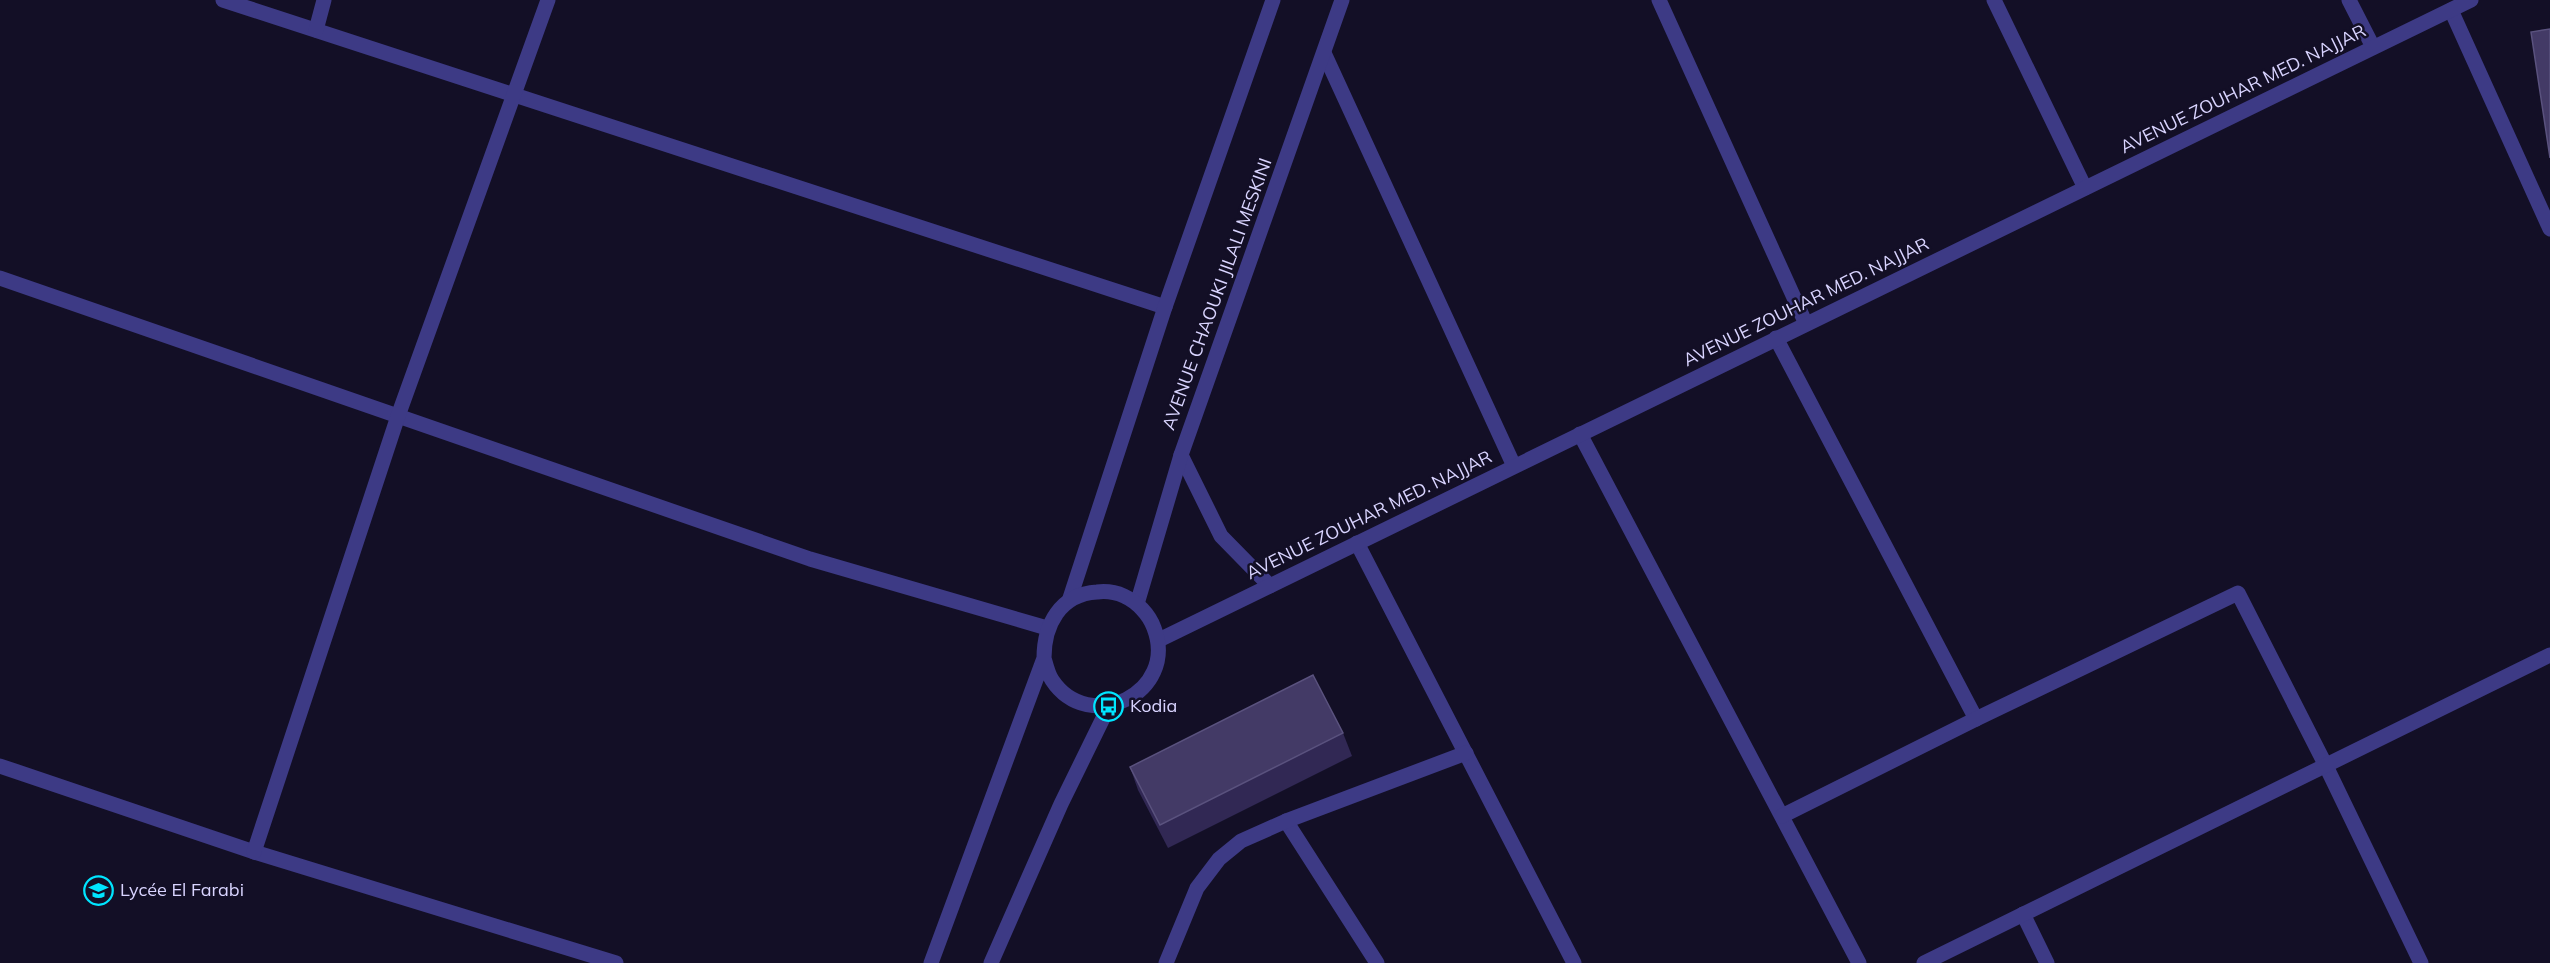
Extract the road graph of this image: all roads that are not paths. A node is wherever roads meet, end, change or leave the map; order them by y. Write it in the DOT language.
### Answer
graph roads {
  1 [pos="223,0"];
  2 [pos="324,0"];
  3 [pos="548,0"];
  4 [pos="1273,0"];
  5 [pos="1342,0"];
  6 [pos="1659,0"];
  7 [pos="1995,0"];
  8 [pos="2349,0"];
  9 [pos="2471,0"];
  10 [pos="2451,10"];
  11 [pos="316,30"];
  12 [pos="2373,47"];
  13 [pos="1324,53"];
  14 [pos="513,94"];
  15 [pos="2085,188"];
  16 [pos="2550,229"];
  17 [pos="0,278"];
  18 [pos="1165,307"];
  19 [pos="1806,324"];
  20 [pos="1776,338"];
  21 [pos="398,416"];
  22 [pos="1580,434"];
  23 [pos="1181,454"];
  24 [pos="1515,466"];
  25 [pos="1357,543"];
  26 [pos="1270,585"];
  27 [pos="1070,598"];
  28 [pos="1137,604"];
  29 [pos="1047,628"];
  30 [pos="1159,640"];
  31 [pos="2550,655"];
  32 [pos="1044,658"];
  33 [pos="1109,705"];
  34 [pos="1976,719"];
  35 [pos="1466,753"];
  36 [pos="0,766"];
  37 [pos="2326,766"];
  38 [pos="1782,816"];
  39 [pos="1286,821"];
  40 [pos="254,852"];
  41 [pos="2023,914"];
  42 [pos="616,963"];
  43 [pos="931,963"];
  44 [pos="992,963"];
  45 [pos="1166,963"];
  46 [pos="1377,963"];
  47 [pos="1574,963"];
  48 [pos="1860,963"];
  49 [pos="1924,963"];
  50 [pos="2047,963"];
  51 [pos="2421,963"];
  1 -- 11 [label="street"];
  2 -- 11 [label="street"];
  3 -- 14 [label="street"];
  4 -- 18 [label="street"];
  5 -- 13 [label="street, AVENUE CHAOUKI JILALI MESKINI"];
  6 -- 19 [label="street"];
  7 -- 15 [label="street"];
  8 -- 12 [label="street"];
  9 -- 10 [label="street, AVENUE ZOUHAR MED. NAJJAR"];
  10 -- 12 [label="street, AVENUE ZOUHAR MED. NAJJAR"];
  10 -- 16 [label="street"];
  11 -- 14 [label="street"];
  12 -- 15 [label="street, AVENUE ZOUHAR MED. NAJJAR"];
  13 -- 23 [label="street, AVENUE CHAOUKI JILALI MESKINI"];
  13 -- 24 [label="street"];
  14 -- 18 [label="street"];
  14 -- 21 [label="street"];
  15 -- 19 [label="street, AVENUE ZOUHAR MED. NAJJAR"];
  17 -- 21 [label="street"];
  18 -- 27 [label="street"];
  19 -- 20 [label="street, AVENUE ZOUHAR MED. NAJJAR"];
  20 -- 22 [label="street, AVENUE ZOUHAR MED. NAJJAR"];
  20 -- 34 [label="street"];
  21 -- 29 [label="street"];
  21 -- 40 [label="street"];
  22 -- 24 [label="street, AVENUE ZOUHAR MED. NAJJAR"];
  22 -- 38 [label="street"];
  23 -- 26 [label="street"];
  23 -- 28 [label="street, AVENUE CHAOUKI JILALI MESKINI"];
  24 -- 25 [label="street, AVENUE ZOUHAR MED. NAJJAR"];
  25 -- 26 [label="street, AVENUE ZOUHAR MED. NAJJAR"];
  25 -- 35 [label="street"];
  26 -- 30 [label="street, AVENUE ZOUHAR MED. NAJJAR"];
  27 -- 28 [label="street"];
  27 -- 29 [label="street"];
  28 -- 30 [label="street"];
  29 -- 32 [label="street"];
  30 -- 33 [label="street"];
  31 -- 37 [label="street"];
  32 -- 33 [label="street"];
  32 -- 43 [label="street"];
  33 -- 44 [label="street"];
  34 -- 37 [label="street"];
  34 -- 38 [label="street"];
  35 -- 39 [label="street"];
  35 -- 47 [label="street"];
  36 -- 40 [label="street"];
  37 -- 41 [label="street"];
  37 -- 51 [label="street"];
  38 -- 48 [label="street"];
  39 -- 45 [label="street"];
  39 -- 46 [label="street"];
  40 -- 42 [label="street"];
  41 -- 49 [label="street"];
  41 -- 50 [label="street"];
}
